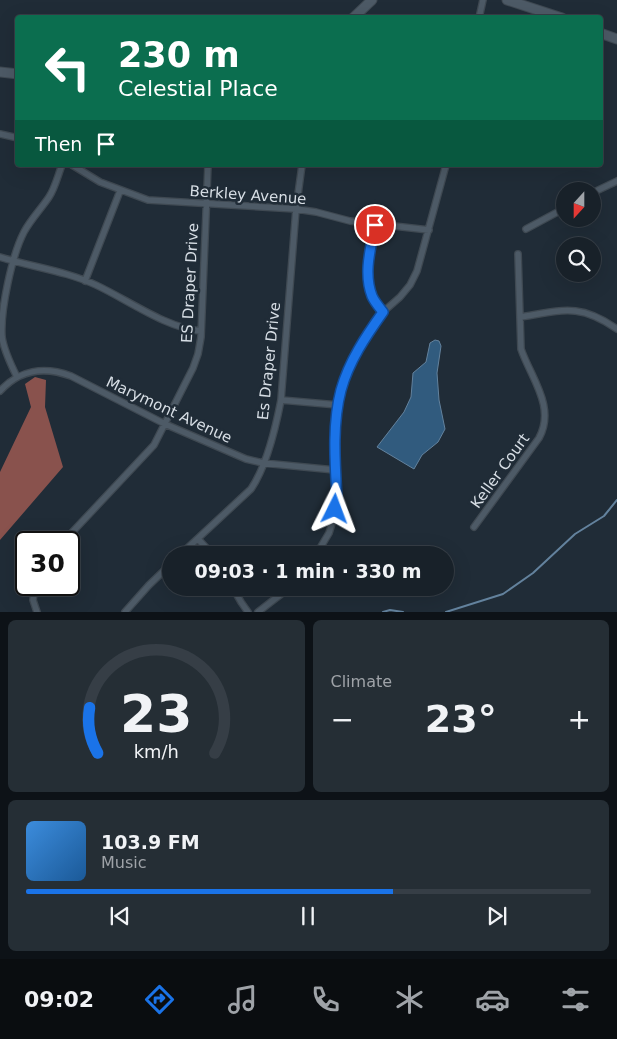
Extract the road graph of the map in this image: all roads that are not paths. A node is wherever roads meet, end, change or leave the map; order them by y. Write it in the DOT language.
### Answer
graph roads {
  1 [pos="372,0"];
  2 [pos="483,0"];
  3 [pos="507,0"];
  4 [pos="356,15"];
  5 [pos="480,15"];
  6 [pos="553,15"];
  7 [pos="603,34"];
  8 [pos="617,39"];
  9 [pos="0,72"];
  10 [pos="15,74"];
  11 [pos="0,134"];
  12 [pos="15,137"];
  13 [pos="61,167"];
  14 [pos="75,167"];
  15 [pos="208,167"];
  16 [pos="302,167"];
  17 [pos="445,167"];
  18 [pos="617,181"];
  19 [pos="601,189"];
  20 [pos="120,191"];
  21 [pos="207,205"];
  22 [pos="296,209"];
  23 [pos="556,213"];
  24 [pos="375,225"];
  25 [pos="526,229"];
  26 [pos="429,230"];
  27 [pos="518,254"];
  28 [pos="0,257"];
  29 [pos="14,261"];
  30 [pos="85,281"];
  31 [pos="383,312"];
  32 [pos="521,317"];
  33 [pos="617,329"];
  34 [pos="201,330"];
  35 [pos="17,377"];
  36 [pos="0,391"];
  37 [pos="281,400"];
  38 [pos="338,405"];
  39 [pos="165,424"];
  40 [pos="263,463"];
  41 [pos="335,470"];
  42 [pos="474,526"];
  43 [pos="73,531"];
  44 [pos="198,538"];
  45 [pos="190,546"];
  46 [pos="205,546"];
  47 [pos="322,546"];
  48 [pos="162,573"];
  49 [pos="34,596"];
  50 [pos="238,596"];
  51 [pos="279,596"];
  52 [pos="36,612"];
  53 [pos="125,612"];
  54 [pos="248,612"];
  55 [pos="258,612"];
  1 -- 4 [label="street"];
  2 -- 5 [label="street"];
  3 -- 6 [label="street"];
  7 -- 8 [label="street"];
  9 -- 10 [label="street"];
  11 -- 12 [label="street"];
  13 -- 29 [label="street"];
  14 -- 20 [label="street, Berkley Avenue"];
  15 -- 21 [label="street, ES Draper Drive"];
  16 -- 22 [label="street, Es Draper Drive"];
  17 -- 26 [label="street"];
  18 -- 19 [label="street"];
  20 -- 21 [label="street, Berkley Avenue"];
  20 -- 30 [label="street"];
  21 -- 22 [label="street, Berkley Avenue"];
  21 -- 34 [label="street, ES Draper Drive"];
  22 -- 24 [label="street, Berkley Avenue"];
  22 -- 37 [label="street, Es Draper Drive"];
  23 -- 25 [label="street"];
  24 -- 26 [label="street, Berkley Avenue"];
  24 -- 31 [label="street"];
  26 -- 31 [label="street"];
  27 -- 32 [label="street, Keller Court"];
  28 -- 29 [label="street"];
  29 -- 30 [label="street"];
  29 -- 35 [label="street"];
  30 -- 34 [label="street"];
  31 -- 38 [label="street"];
  32 -- 33 [label="street"];
  32 -- 42 [label="street, Keller Court"];
  34 -- 39 [label="street, ES Draper Drive"];
  35 -- 36 [label="street, Marymont Avenue"];
  35 -- 39 [label="street, Marymont Avenue"];
  37 -- 38 [label="street"];
  37 -- 40 [label="street, Es Draper Drive"];
  38 -- 41 [label="street"];
  39 -- 40 [label="street, Marymont Avenue"];
  39 -- 43 [label="street, ES Draper Drive"];
  40 -- 41 [label="street, Marymont Avenue"];
  40 -- 44 [label="street, Es Draper Drive"];
  41 -- 47 [label="street"];
  44 -- 45 [label="street, Es Draper Drive"];
  44 -- 46 [label="street"];
  48 -- 53 [label="street"];
  49 -- 52 [label="street"];
  50 -- 54 [label="street"];
  51 -- 55 [label="street"];
}
